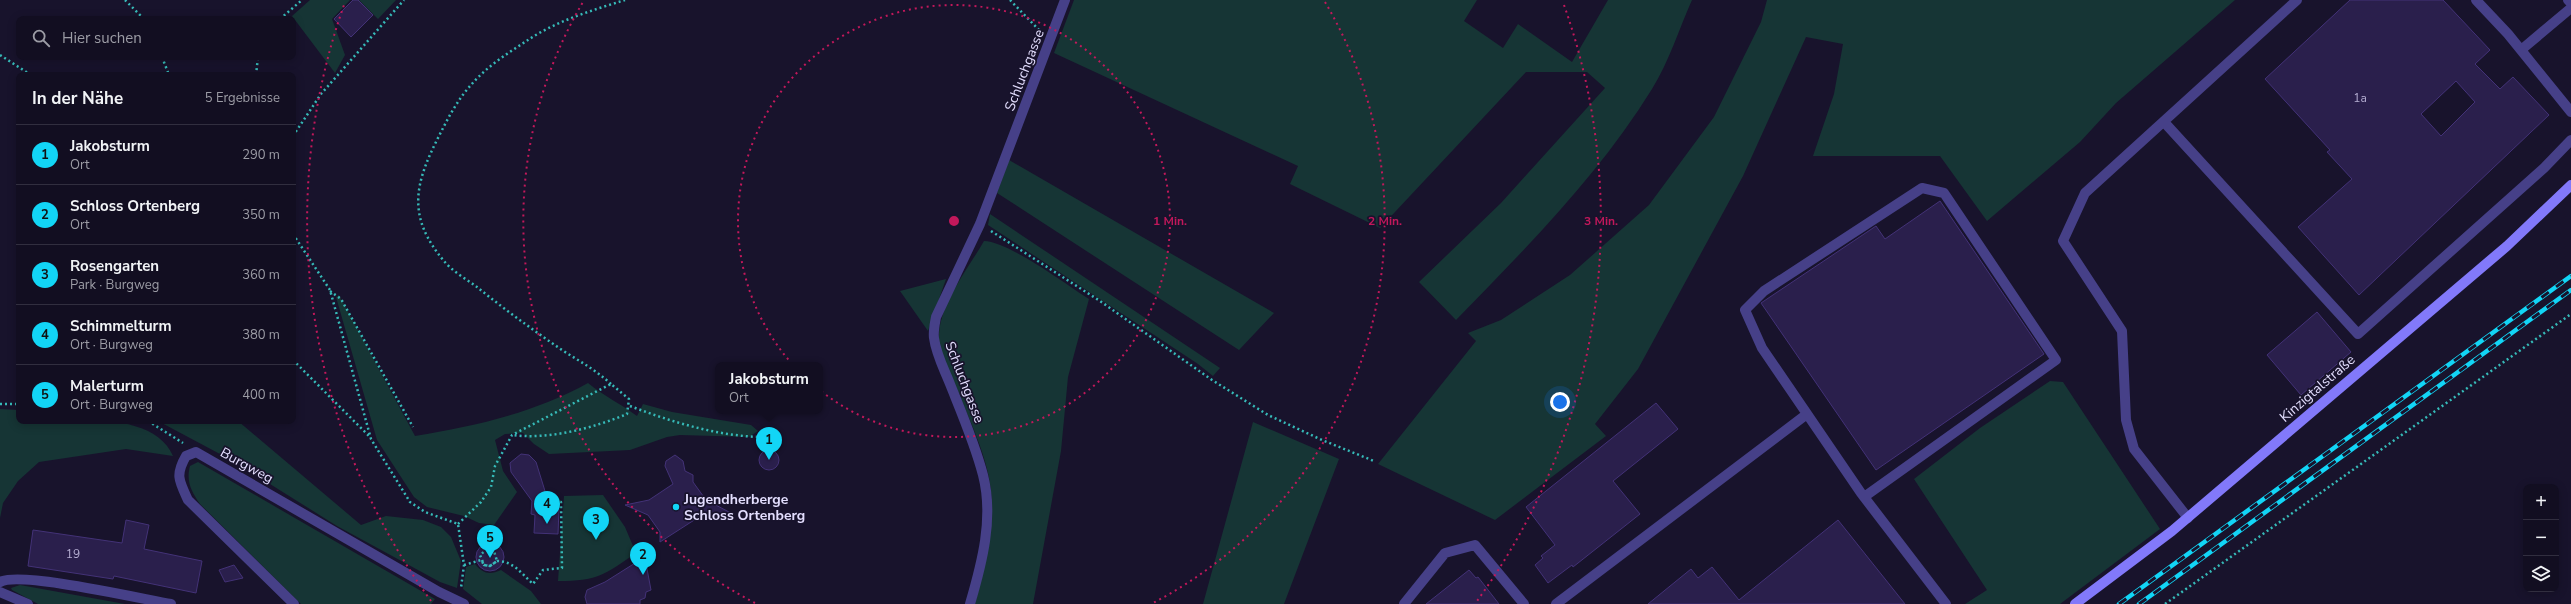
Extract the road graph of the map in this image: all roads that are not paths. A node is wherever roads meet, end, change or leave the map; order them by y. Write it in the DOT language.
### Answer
graph roads {
  1 [pos="1066,0"];
  2 [pos="2297,0"];
  3 [pos="2476,0"];
  4 [pos="2568,0"];
  5 [pos="2571,3"];
  6 [pos="2571,8"];
  7 [pos="2521,50"];
  8 [pos="2571,112"];
  9 [pos="2164,122"];
  10 [pos="2571,140"];
  11 [pos="2571,185"];
  12 [pos="1807,414"];
  13 [pos="1864,497"];
  14 [pos="2188,518"];
  15 [pos="0,582"];
  16 [pos="0,592"];
  17 [pos="462,603"];
  18 [pos="28,604"];
  19 [pos="171,604"];
  20 [pos="294,604"];
  21 [pos="970,604"];
  22 [pos="1404,604"];
  23 [pos="1524,604"];
  24 [pos="1556,604"];
  25 [pos="1946,604"];
  26 [pos="2075,604"];
  1 -- 21 [label="street, Schluchgasse"];
  2 -- 9 [label="street"];
  3 -- 7 [label="street"];
  4 -- 5 [label="street"];
  6 -- 7 [label="street"];
  7 -- 8 [label="street"];
  9 -- 10 [label="street"];
  9 -- 14 [label="street"];
  11 -- 14 [label="main road, Kinzigtalstraße"];
  12 -- 13 [label="street"];
  12 -- 13 [label="street"];
  12 -- 24 [label="street"];
  13 -- 25 [label="street"];
  14 -- 26 [label="main road, Kinzigtalstraße"];
  15 -- 19 [label="street"];
  16 -- 18 [label="street"];
  17 -- 20 [label="street, Burgweg"];
  22 -- 23 [label="street"];
}
